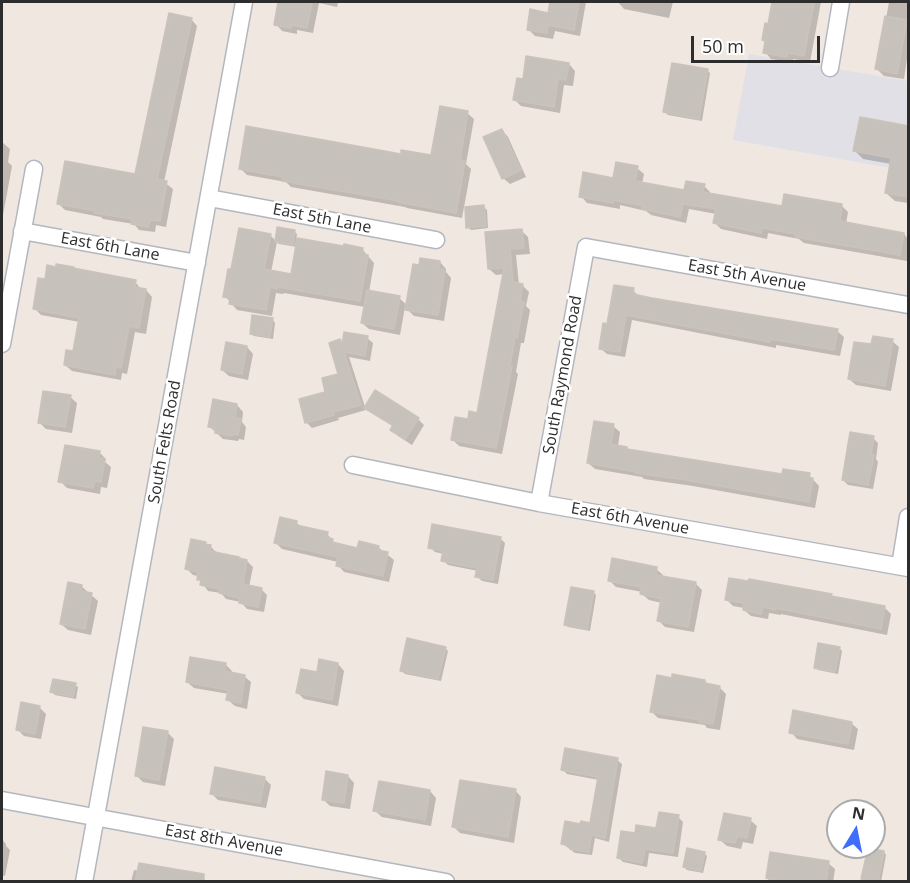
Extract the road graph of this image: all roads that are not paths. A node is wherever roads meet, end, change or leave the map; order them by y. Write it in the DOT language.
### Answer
graph roads {
  1 [pos="244,2"];
  2 [pos="841,2"];
  3 [pos="830,68"];
  4 [pos="34,169"];
  5 [pos="209,198"];
  6 [pos="22,231"];
  7 [pos="436,240"];
  8 [pos="586,247"];
  9 [pos="197,263"];
  10 [pos="909,305"];
  11 [pos="2,344"];
  12 [pos="353,465"];
  13 [pos="539,503"];
  14 [pos="909,517"];
  15 [pos="904,567"];
  16 [pos="2,800"];
  17 [pos="96,817"];
  18 [pos="84,882"];
  19 [pos="446,882"];
  1 -- 5 [label="street, South Felts Road"];
  2 -- 3 [label="street"];
  4 -- 6 [label="street"];
  5 -- 7 [label="street, East 5th Lane"];
  5 -- 9 [label="street, South Felts Road"];
  6 -- 9 [label="street, East 6th Lane"];
  6 -- 11 [label="street"];
  8 -- 10 [label="street, East 5th Avenue"];
  8 -- 13 [label="street, South Raymond Road"];
  9 -- 17 [label="street, South Felts Road"];
  12 -- 13 [label="street, East 6th Avenue"];
  13 -- 15 [label="street, East 6th Avenue"];
  14 -- 15 [label="street"];
  16 -- 17 [label="street, East 8th Avenue"];
  17 -- 18 [label="street, South Felts Road"];
  17 -- 19 [label="street, East 8th Avenue"];
}
